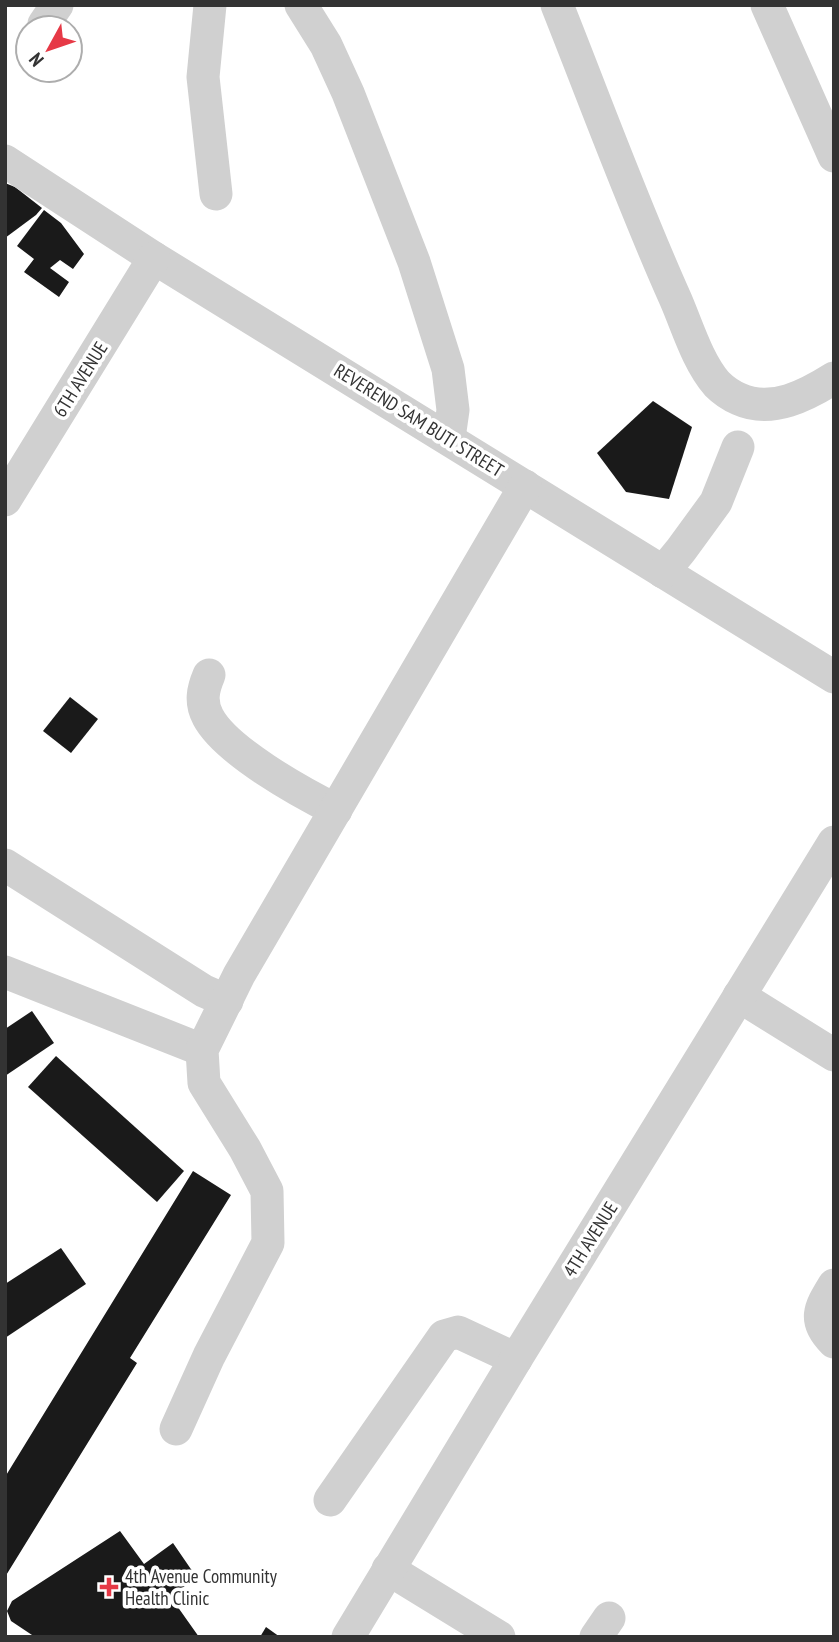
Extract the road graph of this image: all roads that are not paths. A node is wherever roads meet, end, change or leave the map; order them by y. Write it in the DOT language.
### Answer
graph roads {
  1 [pos="210,5"];
  2 [pos="301,5"];
  3 [pos="557,5"];
  4 [pos="767,5"];
  5 [pos="834,156"];
  6 [pos="5,161"];
  7 [pos="216,194"];
  8 [pos="154,258"];
  9 [pos="834,378"];
  10 [pos="449,438"];
  11 [pos="737,447"];
  12 [pos="525,486"];
  13 [pos="5,499"];
  14 [pos="663,572"];
  15 [pos="209,675"];
  16 [pos="834,677"];
  17 [pos="336,810"];
  18 [pos="834,842"];
  19 [pos="5,865"];
  20 [pos="5,972"];
  21 [pos="739,996"];
  22 [pos="227,1001"];
  23 [pos="202,1050"];
  24 [pos="834,1055"];
  25 [pos="834,1285"];
  26 [pos="834,1342"];
  27 [pos="516,1359"];
  28 [pos="176,1429"];
  29 [pos="330,1500"];
  30 [pos="388,1569"];
  31 [pos="348,1637"];
  32 [pos="499,1637"];
  1 -- 7 [label="street"];
  2 -- 10 [label="street"];
  3 -- 9 [label="street"];
  4 -- 5 [label="street"];
  6 -- 8 [label="street, REVEREND SAM BUTI STREET"];
  8 -- 10 [label="street, REVEREND SAM BUTI STREET"];
  8 -- 13 [label="street, 6TH AVENUE"];
  10 -- 12 [label="street, REVEREND SAM BUTI STREET"];
  11 -- 14 [label="street"];
  12 -- 14 [label="street, REVEREND SAM BUTI STREET"];
  12 -- 17 [label="street"];
  14 -- 16 [label="street, REVEREND SAM BUTI STREET"];
  15 -- 17 [label="street"];
  17 -- 22 [label="street"];
  18 -- 21 [label="street, 4TH AVENUE"];
  19 -- 22 [label="street"];
  20 -- 23 [label="street"];
  21 -- 24 [label="street"];
  21 -- 27 [label="street, 4TH AVENUE"];
  22 -- 23 [label="street"];
  23 -- 28 [label="street"];
  25 -- 26 [label="street"];
  27 -- 29 [label="street"];
  27 -- 30 [label="street, 4TH AVENUE"];
  30 -- 31 [label="street, 4TH AVENUE"];
  30 -- 32 [label="street"];
}
